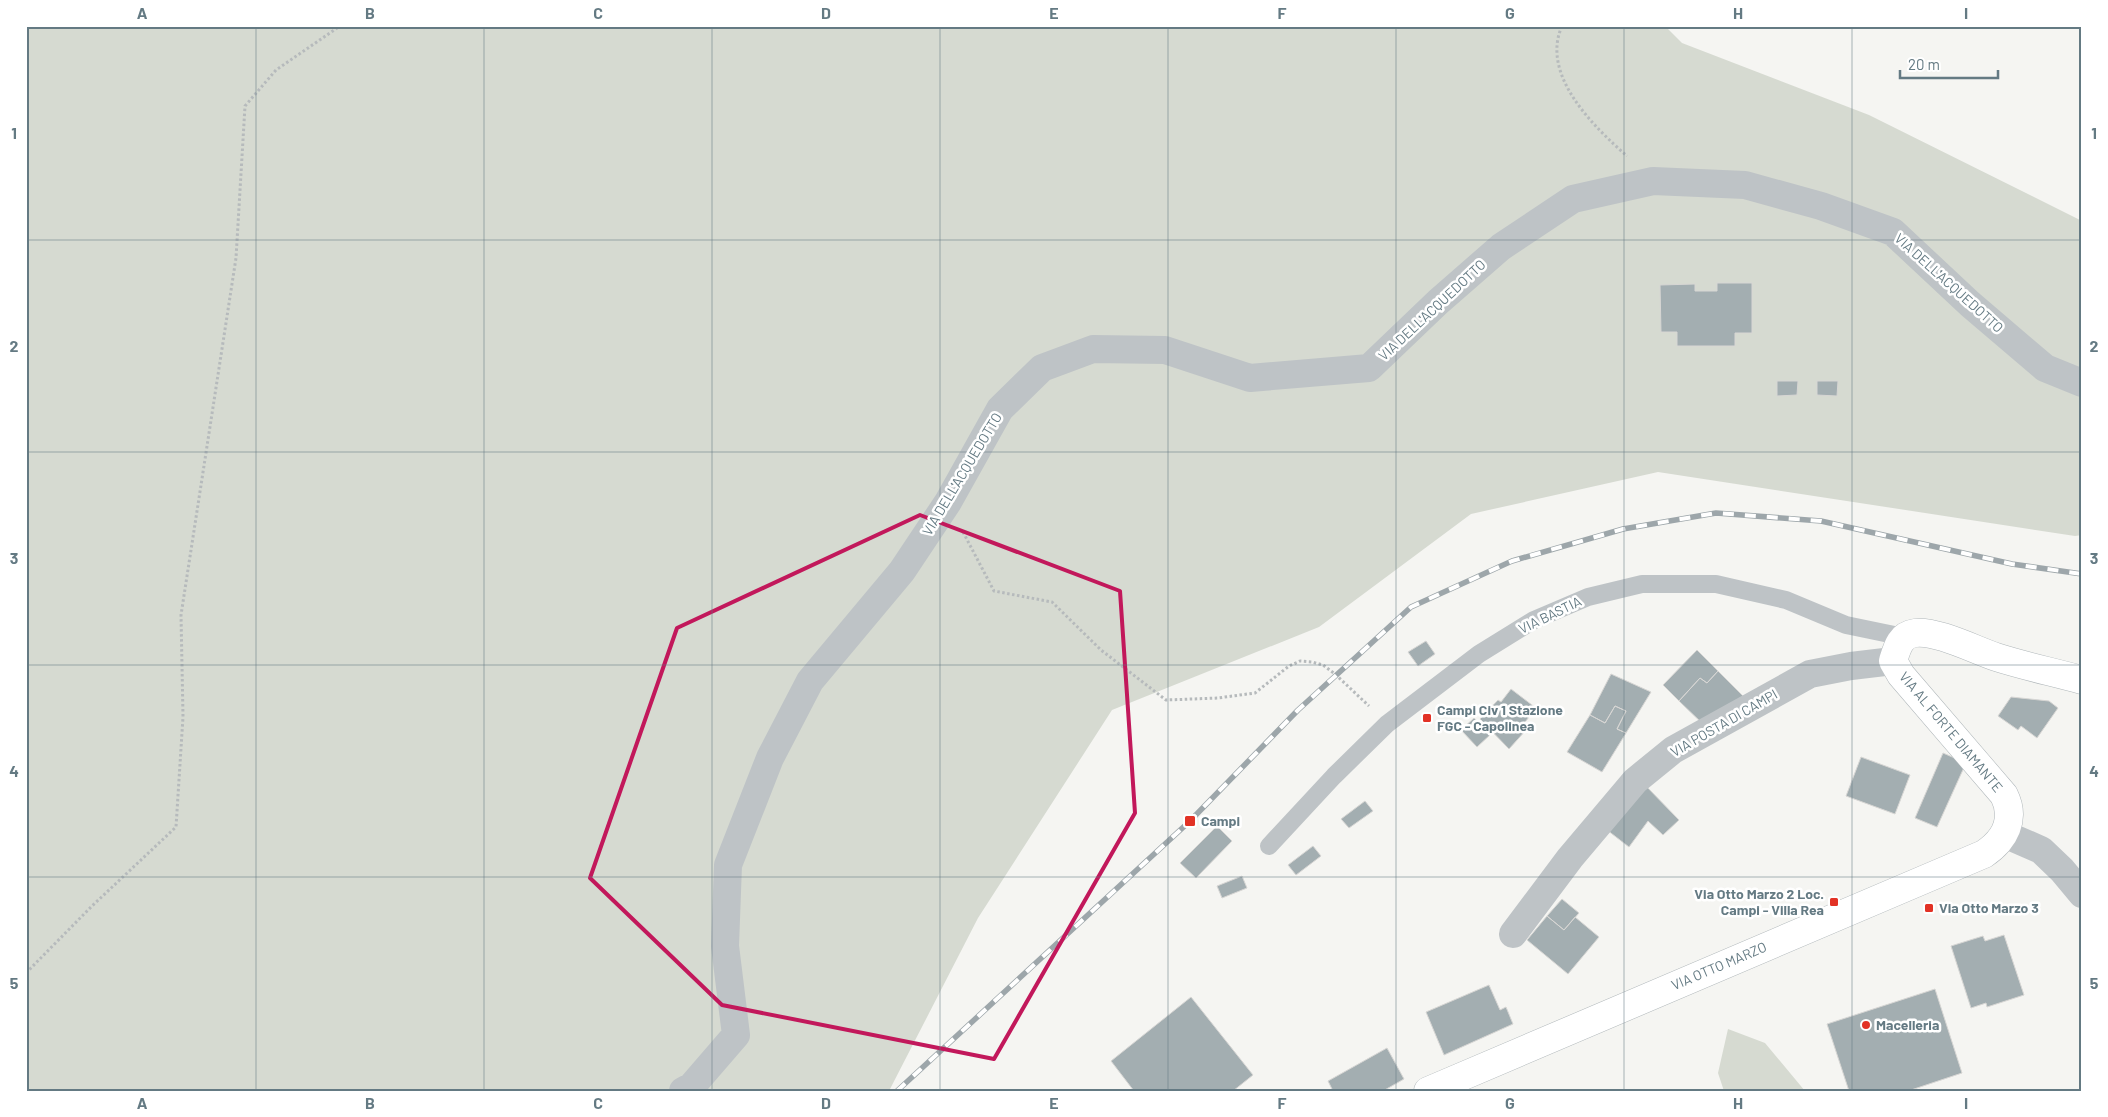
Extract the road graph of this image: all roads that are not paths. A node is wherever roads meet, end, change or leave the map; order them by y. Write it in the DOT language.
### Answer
graph roads {
  1 [pos="2082,383"];
  2 [pos="1899,649"];
  3 [pos="2082,680"];
  4 [pos="2004,834"];
  5 [pos="1269,846"];
  6 [pos="2082,894"];
  7 [pos="1513,934"];
  8 [pos="683,1091"];
  9 [pos="1428,1091"];
  1 -- 8 [label="street, VIA DELL'ACQUEDOTTO"];
  2 -- 3 [label="main road"];
  2 -- 4 [label="main road, VIA AL FORTE DIAMANTE"];
  2 -- 5 [label="lane, VIA BASTIA"];
  2 -- 7 [label="street, VIA POSTA DI CAMPI"];
  4 -- 6 [label="street"];
  4 -- 9 [label="main road, VIA OTTO MARZO"];
}
